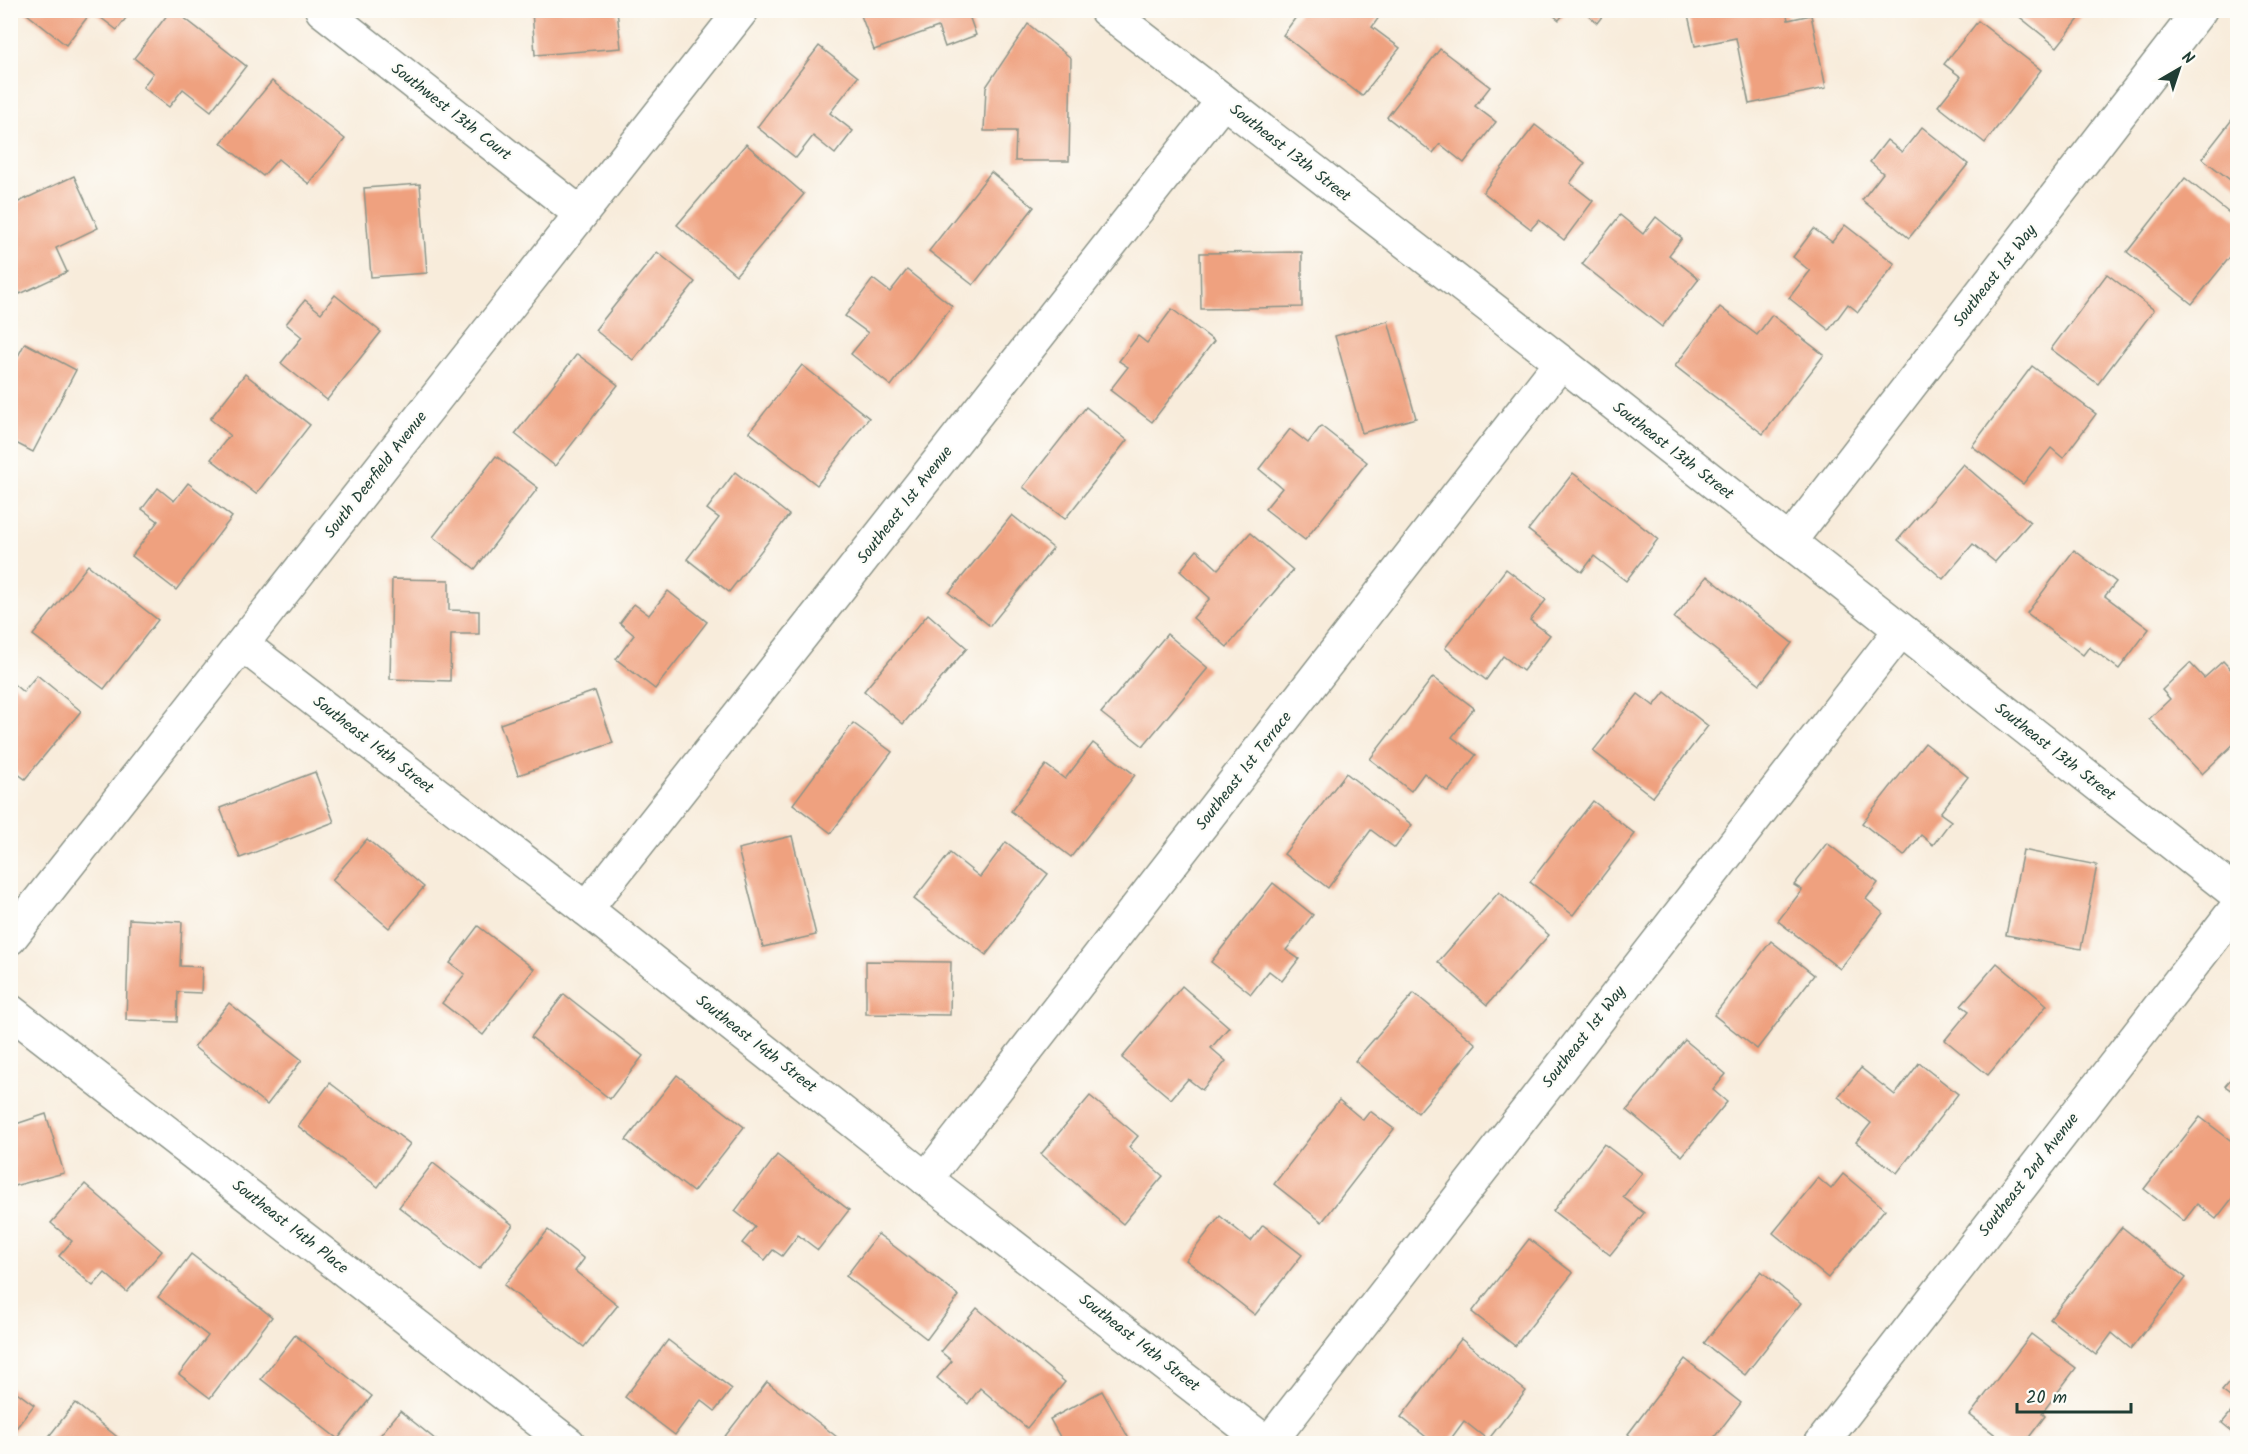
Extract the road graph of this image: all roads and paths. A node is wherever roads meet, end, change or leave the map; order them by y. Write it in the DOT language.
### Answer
graph roads {
  1 [pos="322,10"];
  2 [pos="742,10"];
  3 [pos="1106,10"];
  4 [pos="2200,10"];
  5 [pos="1223,101"];
  6 [pos="581,214"];
  7 [pos="1561,363"];
  8 [pos="1789,542"];
  9 [pos="1900,631"];
  10 [pos="243,645"];
  11 [pos="2238,895"];
  12 [pos="2238,906"];
  13 [pos="586,909"];
  14 [pos="10,938"];
  15 [pos="10,1011"];
  16 [pos="926,1179"];
  17 [pos="568,1443"];
  18 [pos="1268,1443"];
  19 [pos="1821,1443"];
  1 -- 6 [label="street, Southwest 13th Court"];
  2 -- 6 [label="street, South Deerfield Avenue"];
  3 -- 5 [label="street, Southeast 13th Street"];
  4 -- 8 [label="street, Southeast 1st Way"];
  5 -- 7 [label="street, Southeast 13th Street"];
  5 -- 13 [label="street, Southeast 1st Avenue"];
  6 -- 10 [label="street, South Deerfield Avenue"];
  7 -- 8 [label="street, Southeast 13th Street"];
  7 -- 16 [label="street, Southeast 1st Terrace"];
  8 -- 9 [label="street, Southeast 13th Street"];
  9 -- 11 [label="street, Southeast 13th Street"];
  9 -- 18 [label="street, Southeast 1st Way"];
  10 -- 13 [label="street, Southeast 14th Street"];
  10 -- 14 [label="street, South Deerfield Avenue"];
  12 -- 19 [label="street, Southeast 2nd Avenue"];
  13 -- 16 [label="street, Southeast 14th Street"];
  15 -- 17 [label="street, Southeast 14th Place"];
  16 -- 18 [label="street, Southeast 14th Street"];
}
